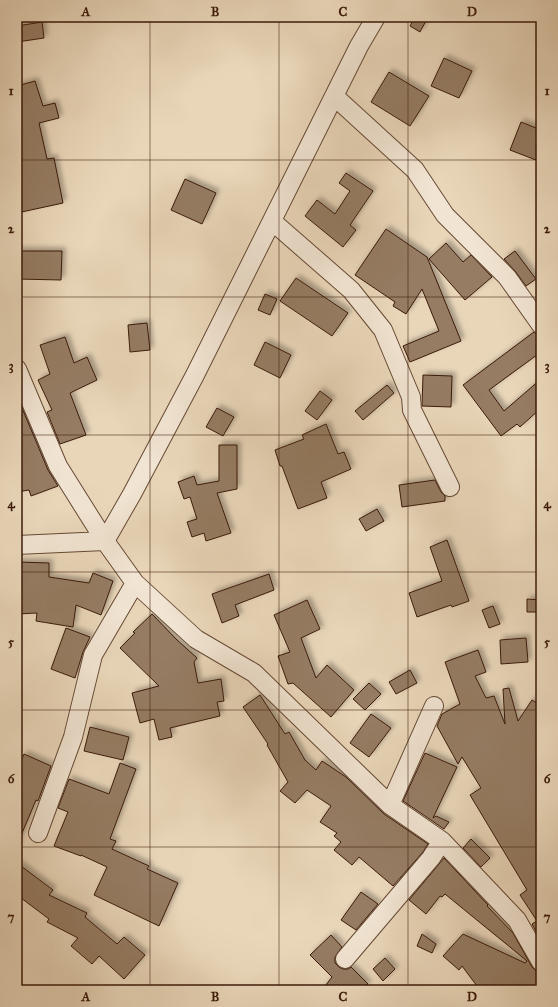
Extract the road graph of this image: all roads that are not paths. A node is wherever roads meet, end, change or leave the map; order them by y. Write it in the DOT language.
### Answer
graph roads {
  1 [pos="376,17"];
  2 [pos="334,96"];
  3 [pos="272,221"];
  4 [pos="541,325"];
  5 [pos="17,369"];
  6 [pos="450,487"];
  7 [pos="105,541"];
  8 [pos="17,545"];
  9 [pos="135,583"];
  10 [pos="434,706"];
  11 [pos="390,806"];
  12 [pos="38,833"];
  13 [pos="442,841"];
  14 [pos="345,959"];
  15 [pos="541,962"];
  1 -- 2 [label="street"];
  2 -- 3 [label="street"];
  2 -- 4 [label="street"];
  3 -- 6 [label="street"];
  3 -- 7 [label="street"];
  5 -- 7 [label="street"];
  7 -- 8 [label="street"];
  7 -- 9 [label="street"];
  9 -- 11 [label="street"];
  9 -- 12 [label="street"];
  10 -- 11 [label="street"];
  11 -- 13 [label="street"];
  13 -- 14 [label="street"];
  13 -- 15 [label="street"];
}
